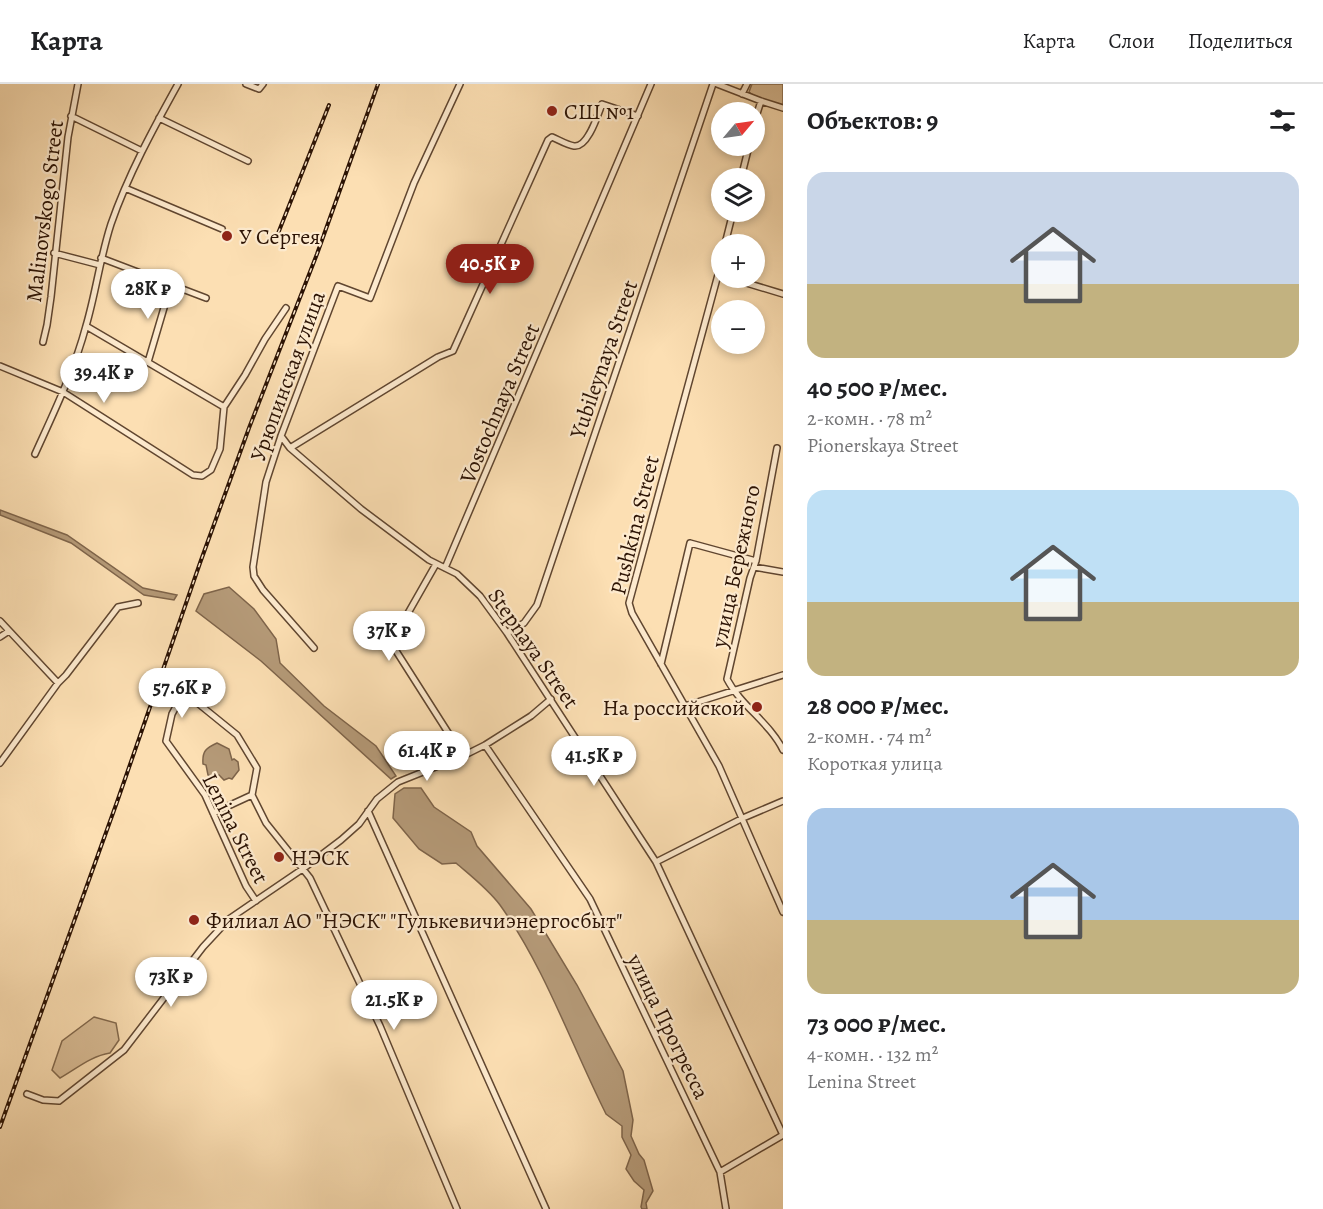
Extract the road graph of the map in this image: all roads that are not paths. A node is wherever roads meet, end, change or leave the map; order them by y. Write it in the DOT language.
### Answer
graph roads {
  1 [pos="78,84"];
  2 [pos="178,84"];
  3 [pos="246,84"];
  4 [pos="460,84"];
  5 [pos="651,84"];
  6 [pos="715,84"];
  7 [pos="747,84"];
  8 [pos="261,86"];
  9 [pos="742,94"];
  10 [pos="760,101"];
  11 [pos="783,108"];
  12 [pos="71,116"];
  13 [pos="638,116"];
  14 [pos="159,118"];
  15 [pos="142,151"];
  16 [pos="248,161"];
  17 [pos="125,188"];
  18 [pos="222,229"];
  19 [pos="54,253"];
  20 [pos="101,258"];
  21 [pos="100,265"];
  22 [pos="171,284"];
  23 [pos="716,288"];
  24 [pos="763,288"];
  25 [pos="783,294"];
  26 [pos="207,298"];
  27 [pos="286,308"];
  28 [pos="86,326"];
  29 [pos="43,342"];
  30 [pos="148,362"];
  31 [pos="0,366"];
  32 [pos="63,392"];
  33 [pos="224,407"];
  34 [pos="280,436"];
  35 [pos="291,448"];
  36 [pos="777,448"];
  37 [pos="35,454"];
  38 [pos="436,564"];
  39 [pos="755,564"];
  40 [pos="445,568"];
  41 [pos="783,572"];
  42 [pos="138,603"];
  43 [pos="0,621"];
  44 [pos="9,631"];
  45 [pos="507,633"];
  46 [pos="0,637"];
  47 [pos="314,648"];
  48 [pos="661,664"];
  49 [pos="783,675"];
  50 [pos="177,680"];
  51 [pos="58,683"];
  52 [pos="733,690"];
  53 [pos="184,692"];
  54 [pos="551,699"];
  55 [pos="685,706"];
  56 [pos="781,739"];
  57 [pos="485,745"];
  58 [pos="783,750"];
  59 [pos="463,756"];
  60 [pos="0,764"];
  61 [pos="252,795"];
  62 [pos="783,801"];
  63 [pos="368,811"];
  64 [pos="213,813"];
  65 [pos="743,818"];
  66 [pos="656,862"];
  67 [pos="304,868"];
  68 [pos="256,901"];
  69 [pos="783,912"];
  70 [pos="27,1094"];
  71 [pos="783,1135"];
  72 [pos="720,1172"];
  73 [pos="458,1209"];
  74 [pos="546,1209"];
  75 [pos="726,1209"];
  1 -- 12 [label="street, Malinovskogo Street"];
  2 -- 14 [label="street"];
  3 -- 8 [label="street"];
  4 -- 34 [label="street, Урюпинская улица"];
  5 -- 13 [label="street, Vostochnaya Street"];
  6 -- 9 [label="street"];
  6 -- 45 [label="street, Yubileynaya Street"];
  7 -- 9 [label="street"];
  9 -- 10 [label="street"];
  10 -- 11 [label="street"];
  12 -- 15 [label="street"];
  12 -- 19 [label="street, Malinovskogo Street"];
  13 -- 35 [label="street"];
  13 -- 40 [label="street, Vostochnaya Street"];
  14 -- 15 [label="street"];
  14 -- 16 [label="street"];
  15 -- 17 [label="street"];
  17 -- 18 [label="street"];
  17 -- 20 [label="street"];
  19 -- 21 [label="street"];
  19 -- 29 [label="street, Malinovskogo Street"];
  20 -- 21 [label="street"];
  20 -- 22 [label="street"];
  21 -- 28 [label="street"];
  22 -- 26 [label="street"];
  22 -- 30 [label="street"];
  23 -- 48 [label="street, Pushkina Street"];
  24 -- 25 [label="street"];
  27 -- 33 [label="street"];
  28 -- 30 [label="street"];
  28 -- 32 [label="street"];
  30 -- 33 [label="street"];
  31 -- 32 [label="street"];
  32 -- 33 [label="street"];
  32 -- 37 [label="street"];
  34 -- 35 [label="street, Stepnaya Street"];
  34 -- 47 [label="street, Урюпинская улица"];
  35 -- 38 [label="street, Stepnaya Street"];
  36 -- 39 [label="street, улица Бережного"];
  38 -- 40 [label="street, Stepnaya Street"];
  38 -- 59 [label="street"];
  39 -- 41 [label="street"];
  39 -- 48 [label="street"];
  39 -- 52 [label="street, улица Бережного"];
  40 -- 45 [label="street, Stepnaya Street"];
  42 -- 51 [label="street"];
  43 -- 44 [label="street"];
  44 -- 46 [label="street"];
  44 -- 51 [label="street"];
  45 -- 54 [label="street, Stepnaya Street"];
  48 -- 55 [label="street, Pushkina Street"];
  49 -- 52 [label="street"];
  50 -- 53 [label="street, Lenina Street"];
  51 -- 60 [label="street"];
  52 -- 55 [label="street"];
  52 -- 56 [label="street"];
  53 -- 61 [label="street, Lenina Street"];
  53 -- 64 [label="street, Lenina Street"];
  54 -- 57 [label="street, Lenina Street"];
  54 -- 66 [label="street, Stepnaya Street"];
  55 -- 65 [label="street, Pushkina Street"];
  56 -- 58 [label="street"];
  57 -- 59 [label="street, Lenina Street"];
  57 -- 72 [label="street, улица Прогресса"];
  59 -- 63 [label="street, Lenina Street"];
  61 -- 64 [label="street"];
  61 -- 67 [label="street, Lenina Street"];
  62 -- 65 [label="street"];
  63 -- 67 [label="street, Lenina Street"];
  63 -- 74 [label="street"];
  64 -- 68 [label="street, Lenina Street"];
  65 -- 66 [label="street"];
  65 -- 69 [label="street, Pushkina Street"];
  66 -- 71 [label="street, Stepnaya Street"];
  67 -- 68 [label="street, Lenina Street"];
  67 -- 73 [label="street, Lenina Street"];
  68 -- 70 [label="street, Lenina Street"];
  71 -- 72 [label="street"];
  72 -- 75 [label="street, улица Прогресса"];
}
